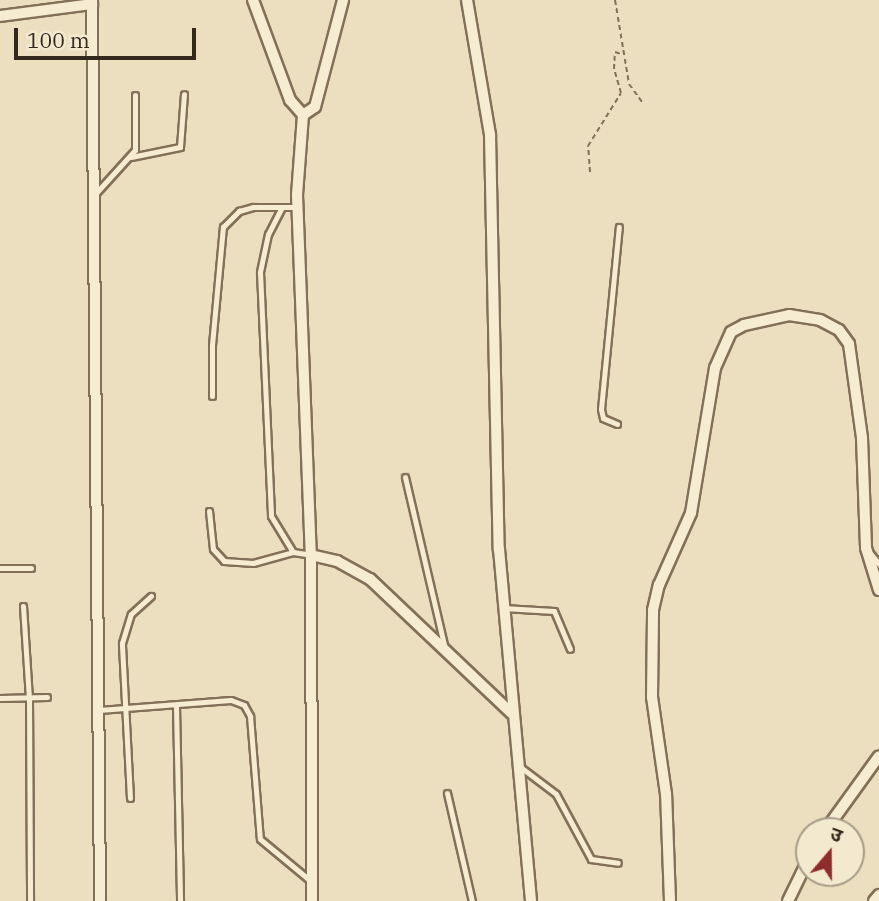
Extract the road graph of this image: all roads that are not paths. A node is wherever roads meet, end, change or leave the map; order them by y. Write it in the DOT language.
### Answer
graph roads {
  1 [pos="253,0"];
  2 [pos="343,0"];
  3 [pos="467,0"];
  4 [pos="92,2"];
  5 [pos="0,16"];
  6 [pos="184,94"];
  7 [pos="135,95"];
  8 [pos="303,116"];
  9 [pos="131,157"];
  10 [pos="94,195"];
  11 [pos="282,207"];
  12 [pos="298,207"];
  13 [pos="618,227"];
  14 [pos="212,397"];
  15 [pos="617,424"];
  16 [pos="405,477"];
  17 [pos="209,511"];
  18 [pos="866,548"];
  19 [pos="293,552"];
  20 [pos="311,555"];
  21 [pos="879,564"];
  22 [pos="0,568"];
  23 [pos="31,568"];
  24 [pos="879,590"];
  25 [pos="152,596"];
  26 [pos="23,606"];
  27 [pos="503,608"];
  28 [pos="570,649"];
  29 [pos="446,656"];
  30 [pos="47,697"];
  31 [pos="0,698"];
  32 [pos="29,698"];
  33 [pos="176,706"];
  34 [pos="128,708"];
  35 [pos="99,710"];
  36 [pos="511,713"];
  37 [pos="879,756"];
  38 [pos="516,764"];
  39 [pos="447,793"];
  40 [pos="130,798"];
  41 [pos="835,817"];
  42 [pos="618,863"];
  43 [pos="312,882"];
  44 [pos="879,895"];
  45 [pos="30,901"];
  46 [pos="100,901"];
  47 [pos="180,901"];
  48 [pos="312,901"];
  49 [pos="472,901"];
  50 [pos="531,901"];
  51 [pos="670,901"];
  52 [pos="874,901"];
  1 -- 8 [label="street"];
  2 -- 8 [label="street"];
  3 -- 27 [label="street"];
  4 -- 5 [label="street"];
  4 -- 10 [label="street"];
  6 -- 9 [label="lane"];
  7 -- 9 [label="lane"];
  8 -- 12 [label="street"];
  9 -- 10 [label="lane"];
  10 -- 35 [label="street"];
  11 -- 12 [label="lane"];
  11 -- 14 [label="lane"];
  11 -- 19 [label="lane"];
  12 -- 20 [label="street"];
  13 -- 15 [label="lane"];
  16 -- 29 [label="lane"];
  17 -- 19 [label="lane"];
  18 -- 21 [label="lane"];
  18 -- 24 [label="street"];
  18 -- 51 [label="street"];
  19 -- 20 [label="lane"];
  20 -- 29 [label="street"];
  20 -- 43 [label="street"];
  22 -- 23 [label="lane"];
  25 -- 34 [label="lane"];
  26 -- 32 [label="lane"];
  27 -- 28 [label="lane"];
  27 -- 36 [label="street"];
  29 -- 36 [label="street"];
  30 -- 32 [label="lane"];
  31 -- 32 [label="lane"];
  32 -- 45 [label="lane"];
  33 -- 34 [label="lane"];
  33 -- 43 [label="lane"];
  33 -- 47 [label="lane"];
  34 -- 35 [label="lane"];
  34 -- 40 [label="lane"];
  35 -- 46 [label="street"];
  36 -- 38 [label="street"];
  37 -- 41 [label="street"];
  38 -- 42 [label="lane"];
  38 -- 50 [label="street"];
  39 -- 49 [label="lane"];
  43 -- 48 [label="street"];
  44 -- 52 [label="street"];
}
